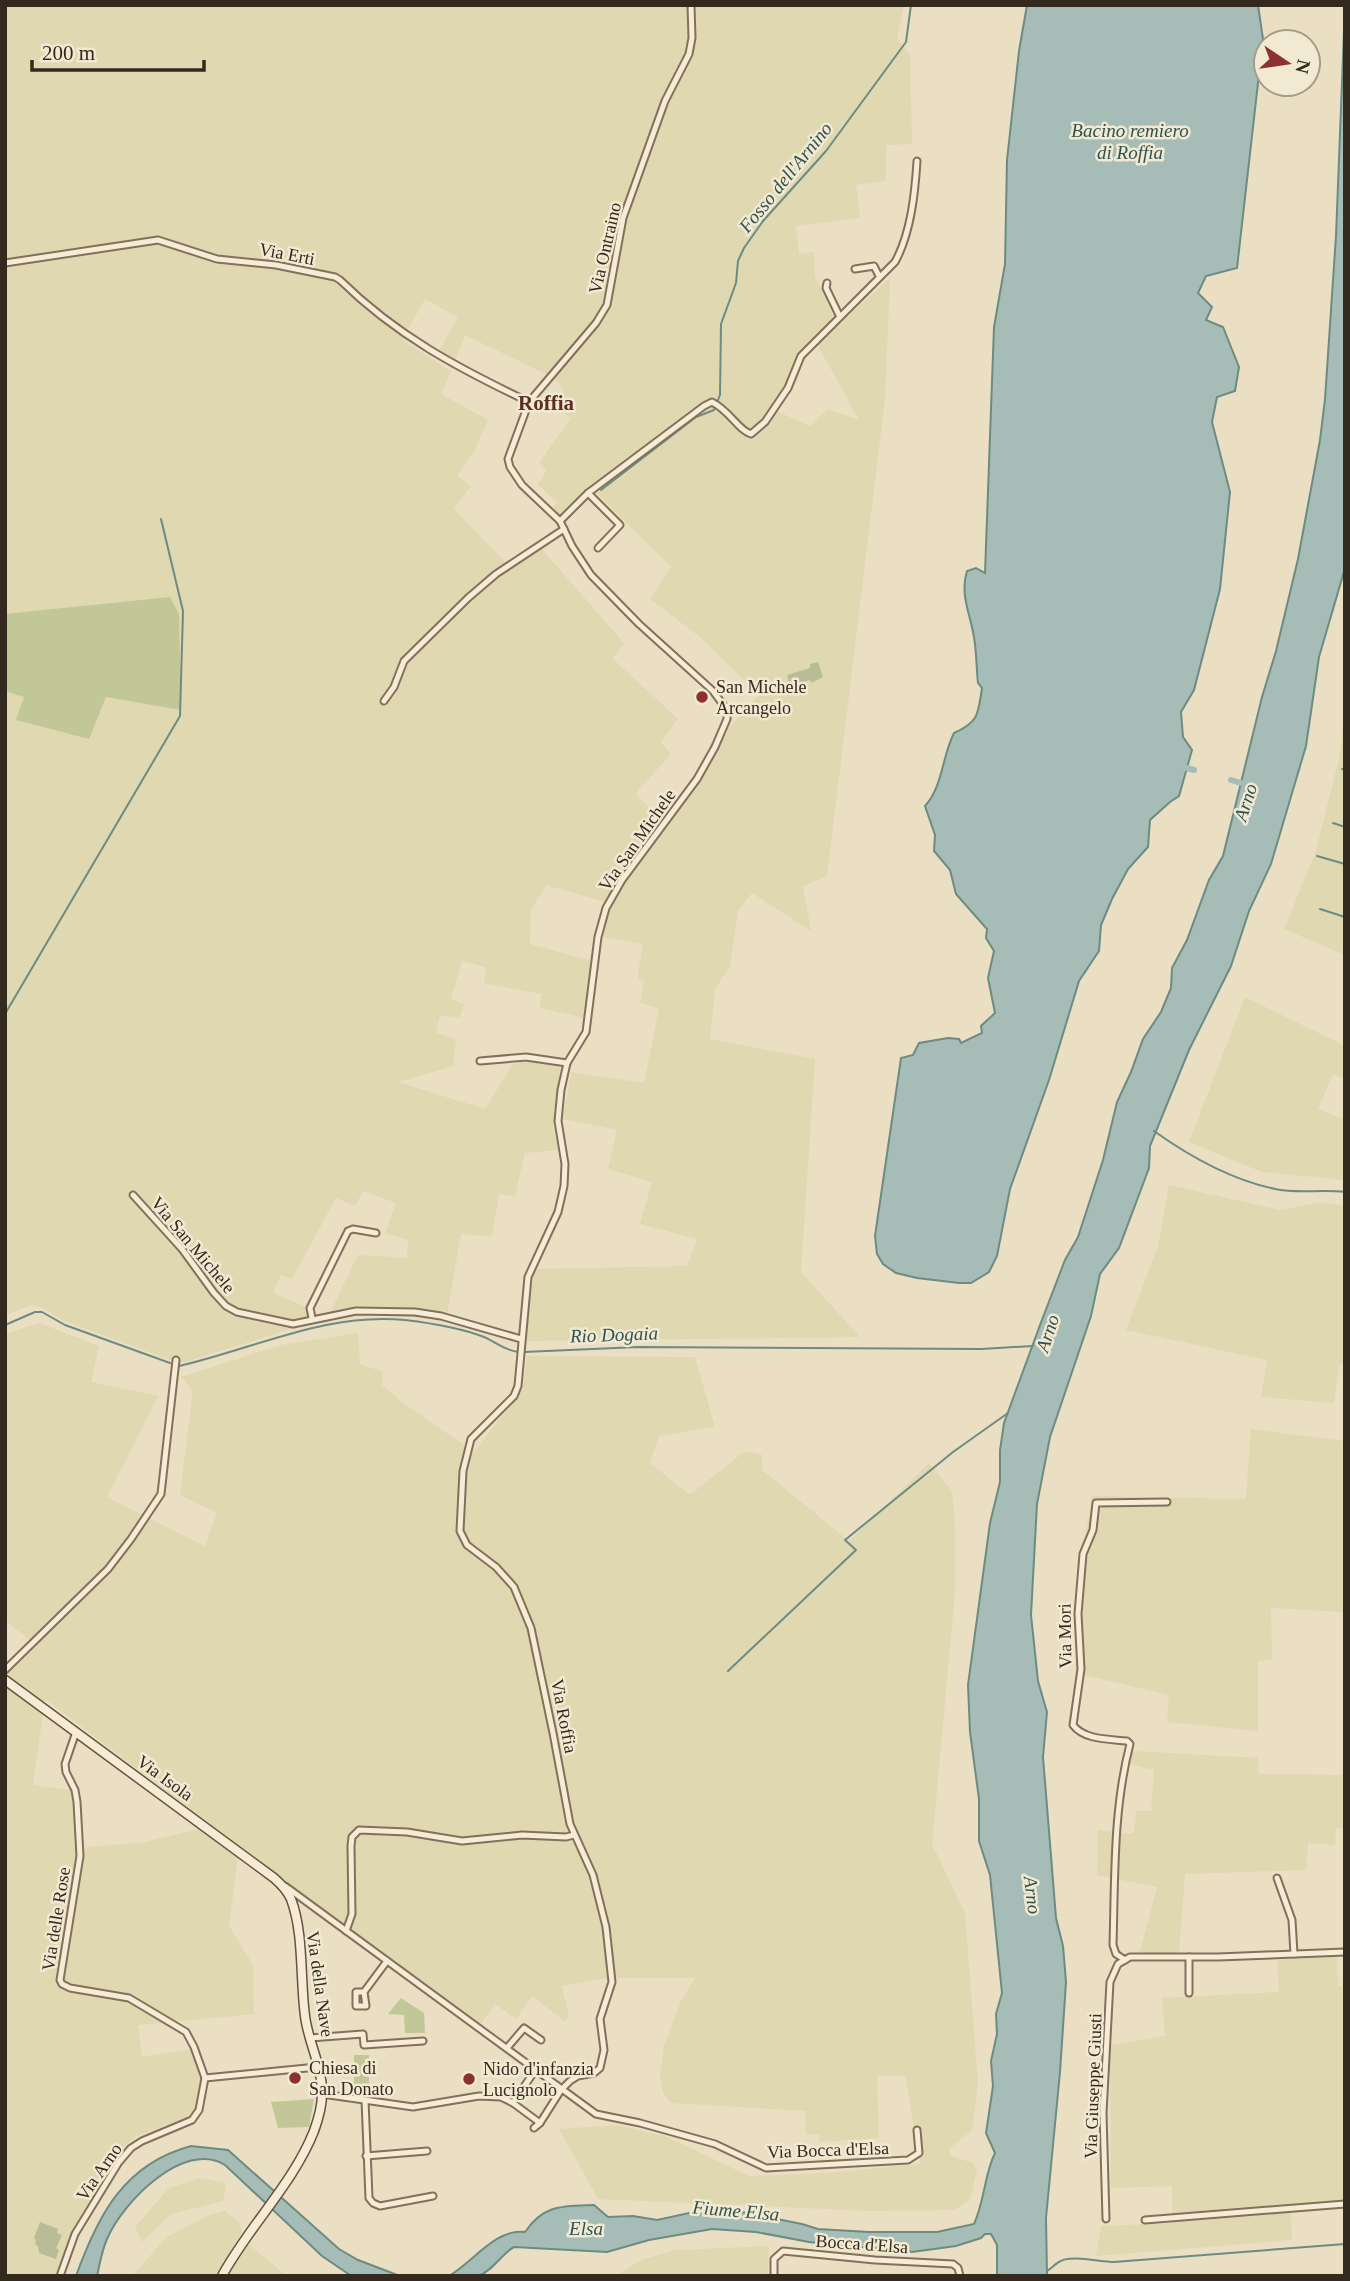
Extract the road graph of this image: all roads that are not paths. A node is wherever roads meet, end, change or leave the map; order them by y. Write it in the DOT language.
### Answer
graph roads {
  1 [pos="691,5"];
  2 [pos="917,161"];
  3 [pos="5,263"];
  4 [pos="855,269"];
  5 [pos="879,276"];
  6 [pos="827,284"];
  7 [pos="839,315"];
  8 [pos="529,402"];
  9 [pos="588,493"];
  10 [pos="560,521"];
  11 [pos="564,529"];
  12 [pos="598,548"];
  13 [pos="384,701"];
  14 [pos="727,719"];
  15 [pos="480,1061"];
  16 [pos="567,1063"];
  17 [pos="133,1195"];
  18 [pos="376,1233"];
  19 [pos="313,1318"];
  20 [pos="521,1339"];
  21 [pos="520,1347"];
  22 [pos="176,1360"];
  23 [pos="1167,1502"];
  24 [pos="5,1670"];
  25 [pos="5,1679"];
  26 [pos="76,1732"];
  27 [pos="574,1835"];
  28 [pos="274,1878"];
  29 [pos="1277,1878"];
  30 [pos="307,1901"];
  31 [pos="294,1908"];
  32 [pos="314,1908"];
  33 [pos="346,1931"];
  34 [pos="1345,1952"];
  35 [pos="1294,1954"];
  36 [pos="1189,1957"];
  37 [pos="1125,1960"];
  38 [pos="387,1961"];
  39 [pos="364,1992"];
  40 [pos="1189,1993"];
  41 [pos="310,2038"];
  42 [pos="541,2040"];
  43 [pos="423,2041"];
  44 [pos="507,2048"];
  45 [pos="317,2067"];
  46 [pos="536,2069"];
  47 [pos="205,2078"];
  48 [pos="561,2090"];
  49 [pos="323,2094"];
  50 [pos="365,2100"];
  51 [pos="513,2103"];
  52 [pos="540,2123"];
  53 [pos="534,2128"];
  54 [pos="917,2130"];
  55 [pos="427,2151"];
  56 [pos="366,2155"];
  57 [pos="433,2196"];
  58 [pos="1345,2204"];
  59 [pos="1106,2219"];
  60 [pos="1145,2220"];
  61 [pos="60,2276"];
  62 [pos="222,2276"];
  63 [pos="774,2276"];
  64 [pos="960,2276"];
  1 -- 8 [label="street, Via Ontraino"];
  2 -- 5 [label="street"];
  3 -- 8 [label="street, Via Erti"];
  4 -- 5 [label="street"];
  5 -- 7 [label="street"];
  6 -- 7 [label="street"];
  7 -- 9 [label="street"];
  8 -- 10 [label="street, Via Ontraino"];
  9 -- 10 [label="street"];
  9 -- 12 [label="street"];
  10 -- 11 [label="street, Via Ontraino"];
  11 -- 13 [label="street"];
  11 -- 14 [label="street, Via Ontraino"];
  14 -- 16 [label="street, Via San Michele"];
  15 -- 16 [label="street"];
  16 -- 20 [label="street, Via San Michele"];
  17 -- 19 [label="street, Via San Michele"];
  18 -- 19 [label="street"];
  19 -- 20 [label="street, Via San Michele"];
  20 -- 21 [label="street, Via San Michele"];
  21 -- 27 [label="street, Via Roffia"];
  22 -- 24 [label="street"];
  23 -- 37 [label="street, Via Mori"];
  25 -- 26 [label="street, Via Isola"];
  26 -- 28 [label="street, Via Isola"];
  26 -- 47 [label="street, Via delle Rose"];
  27 -- 33 [label="street"];
  27 -- 48 [label="street, Via Roffia"];
  28 -- 30 [label="street, Via Isola"];
  28 -- 31 [label="street, Via della Nave"];
  29 -- 35 [label="street"];
  30 -- 31 [label="street"];
  30 -- 32 [label="street, Via Isola"];
  31 -- 32 [label="street"];
  31 -- 41 [label="street, Via della Nave"];
  32 -- 33 [label="street, Via Isola"];
  33 -- 38 [label="street, Via Isola"];
  34 -- 35 [label="street"];
  35 -- 36 [label="street"];
  36 -- 37 [label="street"];
  36 -- 40 [label="street"];
  37 -- 59 [label="street, Via Giuseppe Giusti"];
  38 -- 39 [label="street"];
  38 -- 44 [label="street, Via Isola"];
  41 -- 43 [label="street"];
  41 -- 45 [label="street, Via della Nave"];
  42 -- 44 [label="street"];
  44 -- 46 [label="street, Via Isola"];
  45 -- 47 [label="street"];
  45 -- 49 [label="street, Via della Nave"];
  46 -- 48 [label="street, Via Isola"];
  46 -- 51 [label="street"];
  47 -- 61 [label="street, Via Arno"];
  48 -- 52 [label="street"];
  48 -- 54 [label="street, Via Bocca d'Elsa"];
  49 -- 50 [label="street"];
  49 -- 62 [label="street, Via della Nave"];
  50 -- 51 [label="street"];
  50 -- 56 [label="street"];
  51 -- 52 [label="street"];
  52 -- 53 [label="street"];
  55 -- 56 [label="street"];
  56 -- 57 [label="street"];
  58 -- 60 [label="street"];
  63 -- 64 [label="street, Bocca d'Elsa"];
}
